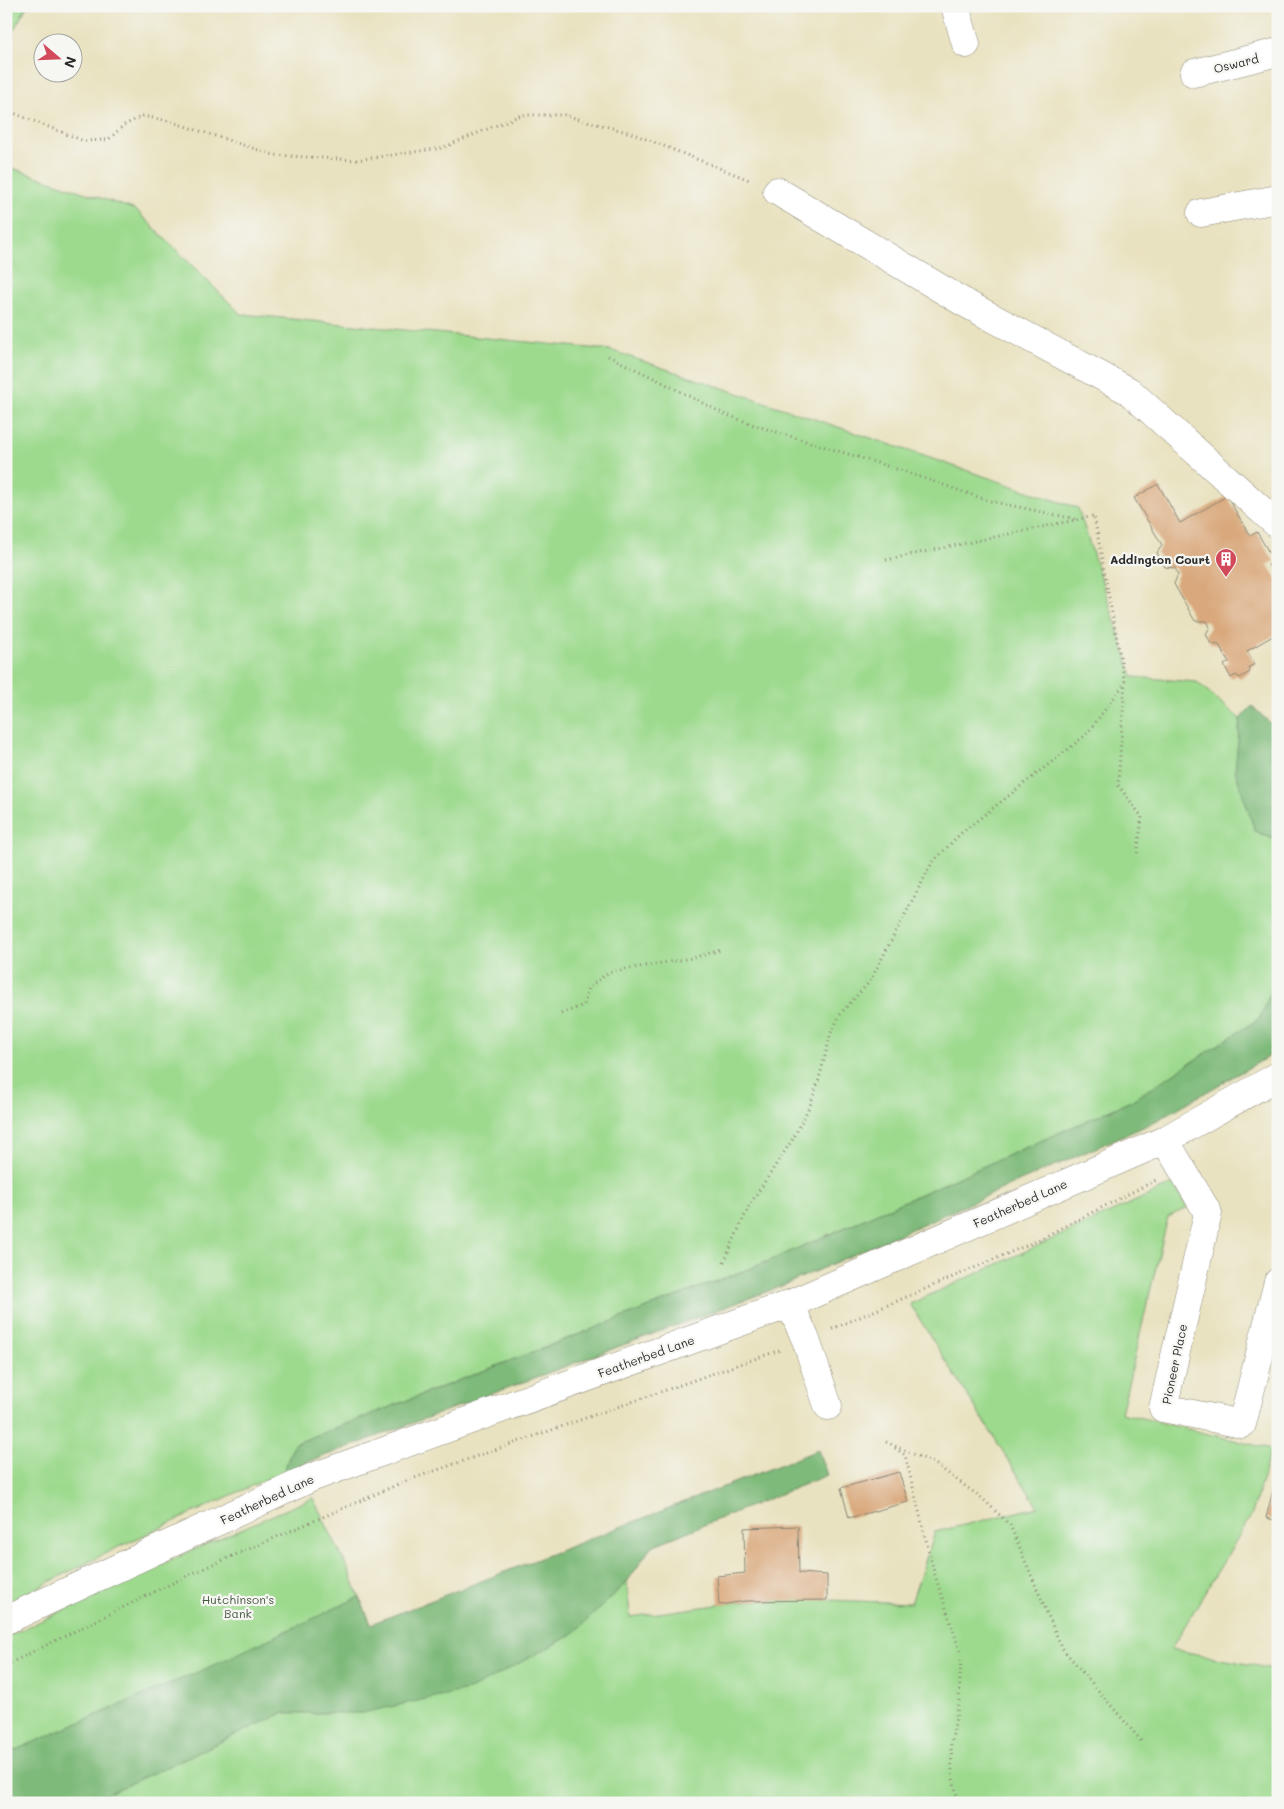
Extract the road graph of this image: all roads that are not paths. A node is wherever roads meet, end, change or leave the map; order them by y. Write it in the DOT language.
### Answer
graph roads {
  1 [pos="955,6"];
  2 [pos="966,44"];
  3 [pos="1278,52"];
  4 [pos="1194,73"];
  5 [pos="777,191"];
  6 [pos="1278,199"];
  7 [pos="1201,213"];
  8 [pos="1278,526"];
  9 [pos="1278,1076"];
  10 [pos="1165,1140"];
  11 [pos="1278,1282"];
  12 [pos="790,1304"];
  13 [pos="828,1406"];
  14 [pos="6,1620"];
  1 -- 2 [label="street"];
  3 -- 4 [label="street, Osward"];
  5 -- 8 [label="street"];
  6 -- 7 [label="street"];
  9 -- 10 [label="street, Featherbed Lane"];
  10 -- 11 [label="street, Pioneer Place"];
  10 -- 12 [label="street, Featherbed Lane"];
  12 -- 13 [label="street"];
  12 -- 14 [label="street, Featherbed Lane"];
}
